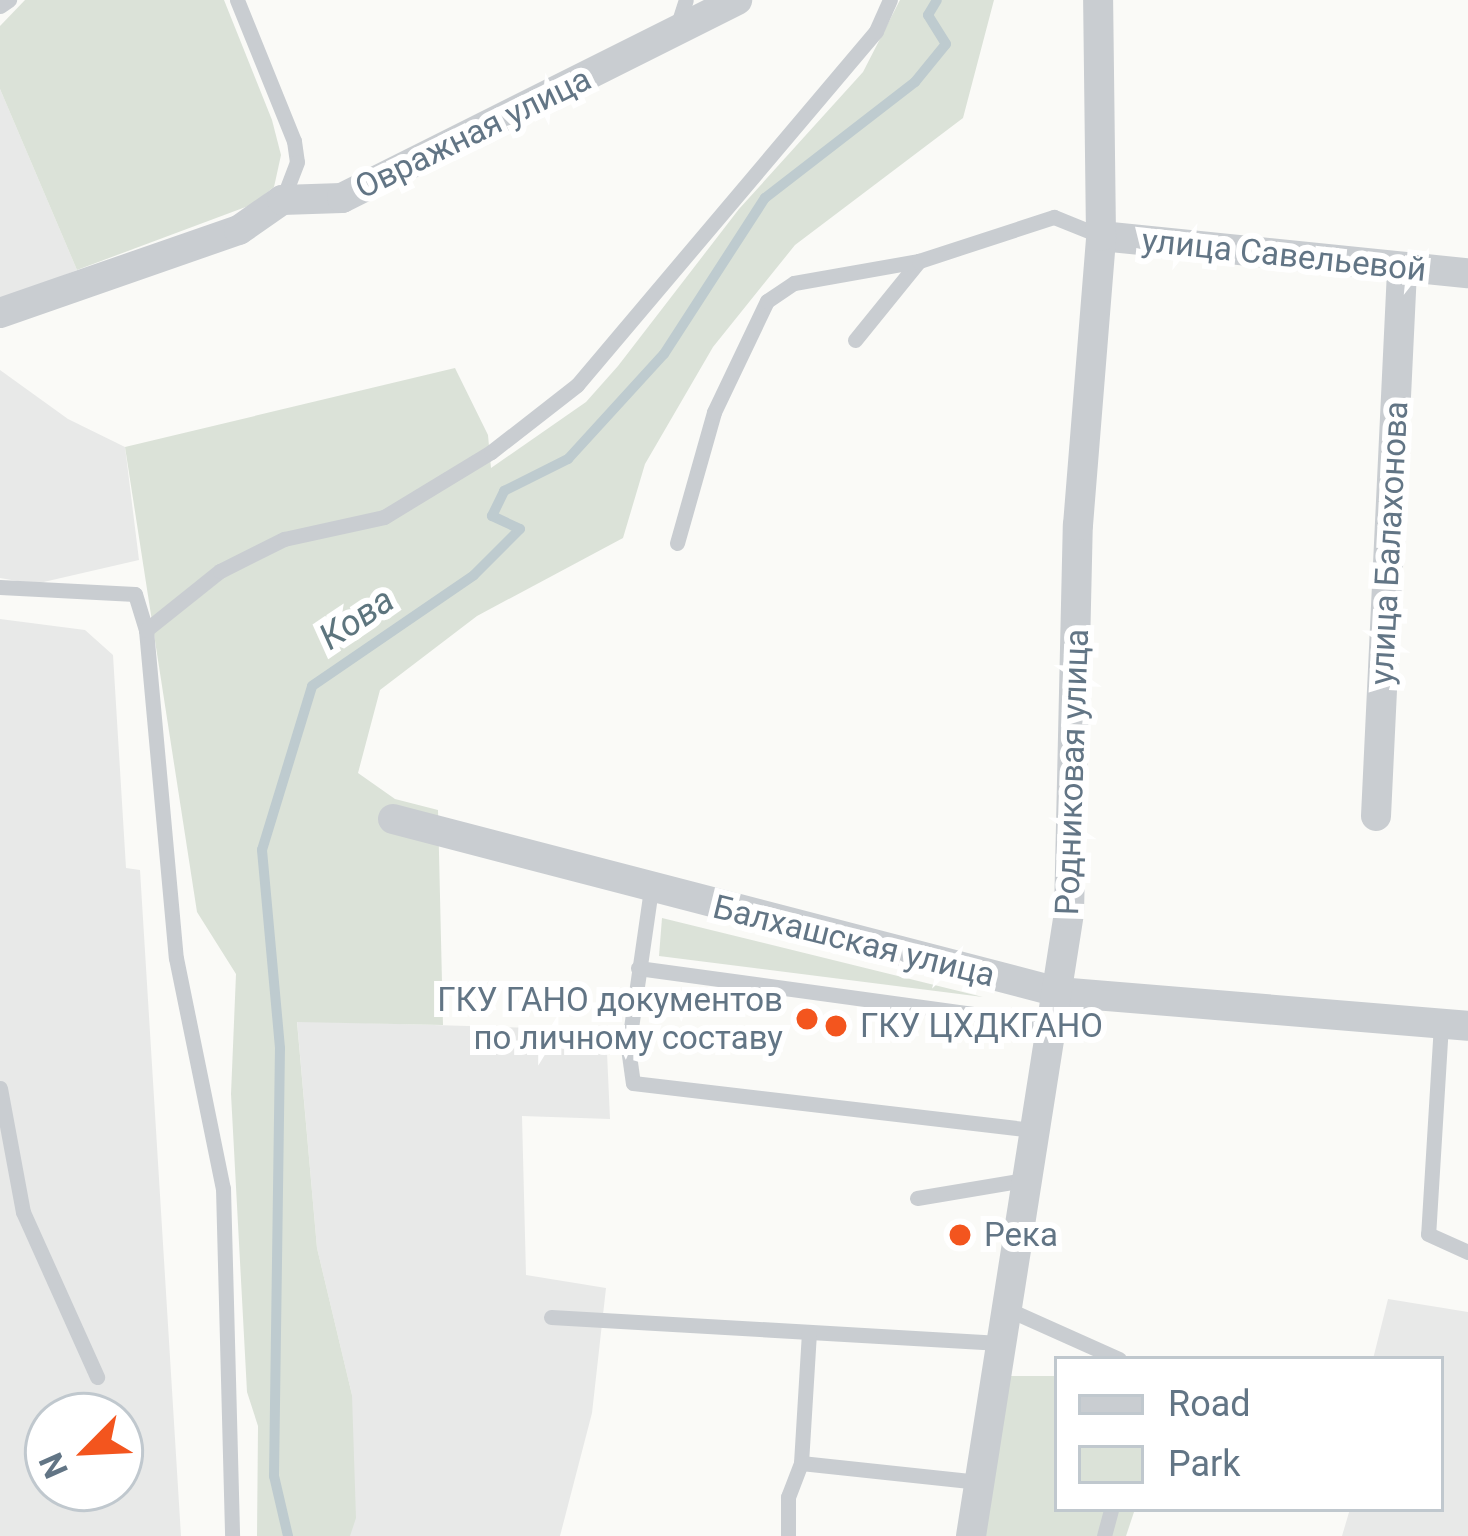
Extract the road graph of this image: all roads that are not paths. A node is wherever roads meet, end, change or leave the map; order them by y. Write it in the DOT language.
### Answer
graph roads {
  1 [pos="9,0"];
  2 [pos="237,0"];
  3 [pos="686,0"];
  4 [pos="737,0"];
  5 [pos="890,0"];
  6 [pos="1098,0"];
  7 [pos="0,6"];
  8 [pos="676,30"];
  9 [pos="282,200"];
  10 [pos="1101,236"];
  11 [pos="920,261"];
  12 [pos="1402,271"];
  13 [pos="1468,273"];
  14 [pos="0,313"];
  15 [pos="855,340"];
  16 [pos="677,543"];
  17 [pos="0,586"];
  18 [pos="146,630"];
  19 [pos="1376,816"];
  20 [pos="393,819"];
  21 [pos="651,889"];
  22 [pos="638,968"];
  23 [pos="1058,992"];
  24 [pos="1047,1024"];
  25 [pos="1455,1025"];
  26 [pos="0,1088"];
  27 [pos="1031,1130"];
  28 [pos="1024,1180"];
  29 [pos="917,1198"];
  30 [pos="1468,1252"];
  31 [pos="1005,1308"];
  32 [pos="551,1317"];
  33 [pos="808,1332"];
  34 [pos="1000,1343"];
  35 [pos="1112,1356"];
  36 [pos="97,1377"];
  37 [pos="801,1463"];
  38 [pos="979,1482"];
  39 [pos="232,1536"];
  40 [pos="788,1536"];
  41 [pos="971,1536"];
  1 -- 7 [label="lane"];
  2 -- 9 [label="lane"];
  3 -- 8 [label="lane"];
  4 -- 8 [label="street, Овражная улица"];
  5 -- 18 [label="lane"];
  6 -- 10 [label="street, Родниковая улица"];
  8 -- 9 [label="street, Овражная улица"];
  9 -- 14 [label="street"];
  10 -- 11 [label="lane"];
  10 -- 12 [label="street, улица Савельевой"];
  10 -- 23 [label="street, Родниковая улица"];
  11 -- 15 [label="lane"];
  11 -- 16 [label="lane"];
  12 -- 13 [label="street, улица Савельевой"];
  12 -- 19 [label="street, улица Балахонова"];
  17 -- 18 [label="lane"];
  18 -- 39 [label="lane"];
  20 -- 21 [label="street, Балхашская улица"];
  21 -- 22 [label="lane"];
  21 -- 23 [label="street, Балхашская улица"];
  22 -- 24 [label="lane"];
  22 -- 27 [label="lane"];
  23 -- 24 [label="street, Родниковая улица"];
  23 -- 25 [label="street, Балхашская улица"];
  24 -- 27 [label="street, Родниковая улица"];
  25 -- 30 [label="lane"];
  26 -- 36 [label="lane"];
  27 -- 28 [label="street, Родниковая улица"];
  28 -- 29 [label="lane"];
  28 -- 31 [label="street, Родниковая улица"];
  31 -- 34 [label="street, Родниковая улица"];
  31 -- 35 [label="lane"];
  32 -- 33 [label="lane"];
  33 -- 34 [label="lane"];
  33 -- 37 [label="lane"];
  34 -- 38 [label="street, Родниковая улица"];
  37 -- 38 [label="lane"];
  37 -- 40 [label="lane"];
  38 -- 41 [label="street, Родниковая улица"];
}
